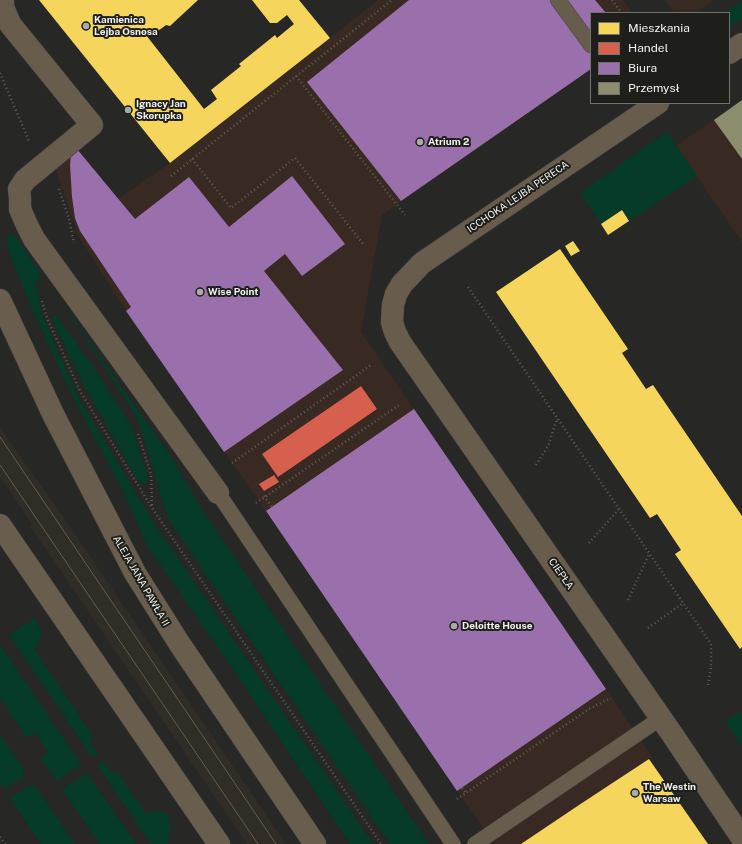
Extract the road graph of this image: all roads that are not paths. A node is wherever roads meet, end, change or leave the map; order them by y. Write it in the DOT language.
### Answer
graph roads {
  1 [pos="3,0"];
  2 [pos="558,0"];
  3 [pos="590,44"];
  4 [pos="742,44"];
  5 [pos="730,52"];
  6 [pos="645,107"];
  7 [pos="0,300"];
  8 [pos="393,305"];
  9 [pos="218,493"];
  10 [pos="0,525"];
  11 [pos="661,718"];
  12 [pos="742,838"];
  13 [pos="219,844"];
  14 [pos="315,844"];
  15 [pos="453,844"];
  16 [pos="475,844"];
  1 -- 9 [label="street"];
  2 -- 3 [label="lane"];
  4 -- 5 [label="street"];
  6 -- 8 [label="street, ICCHOKA LEJBA PERECA"];
  7 -- 14 [label="main road, ALEJA JANA PAWŁA II"];
  8 -- 11 [label="street, CIEPŁA"];
  9 -- 15 [label="lane"];
  10 -- 13 [label="main road"];
  11 -- 12 [label="street, CIEPŁA"];
  11 -- 16 [label="lane"];
}
